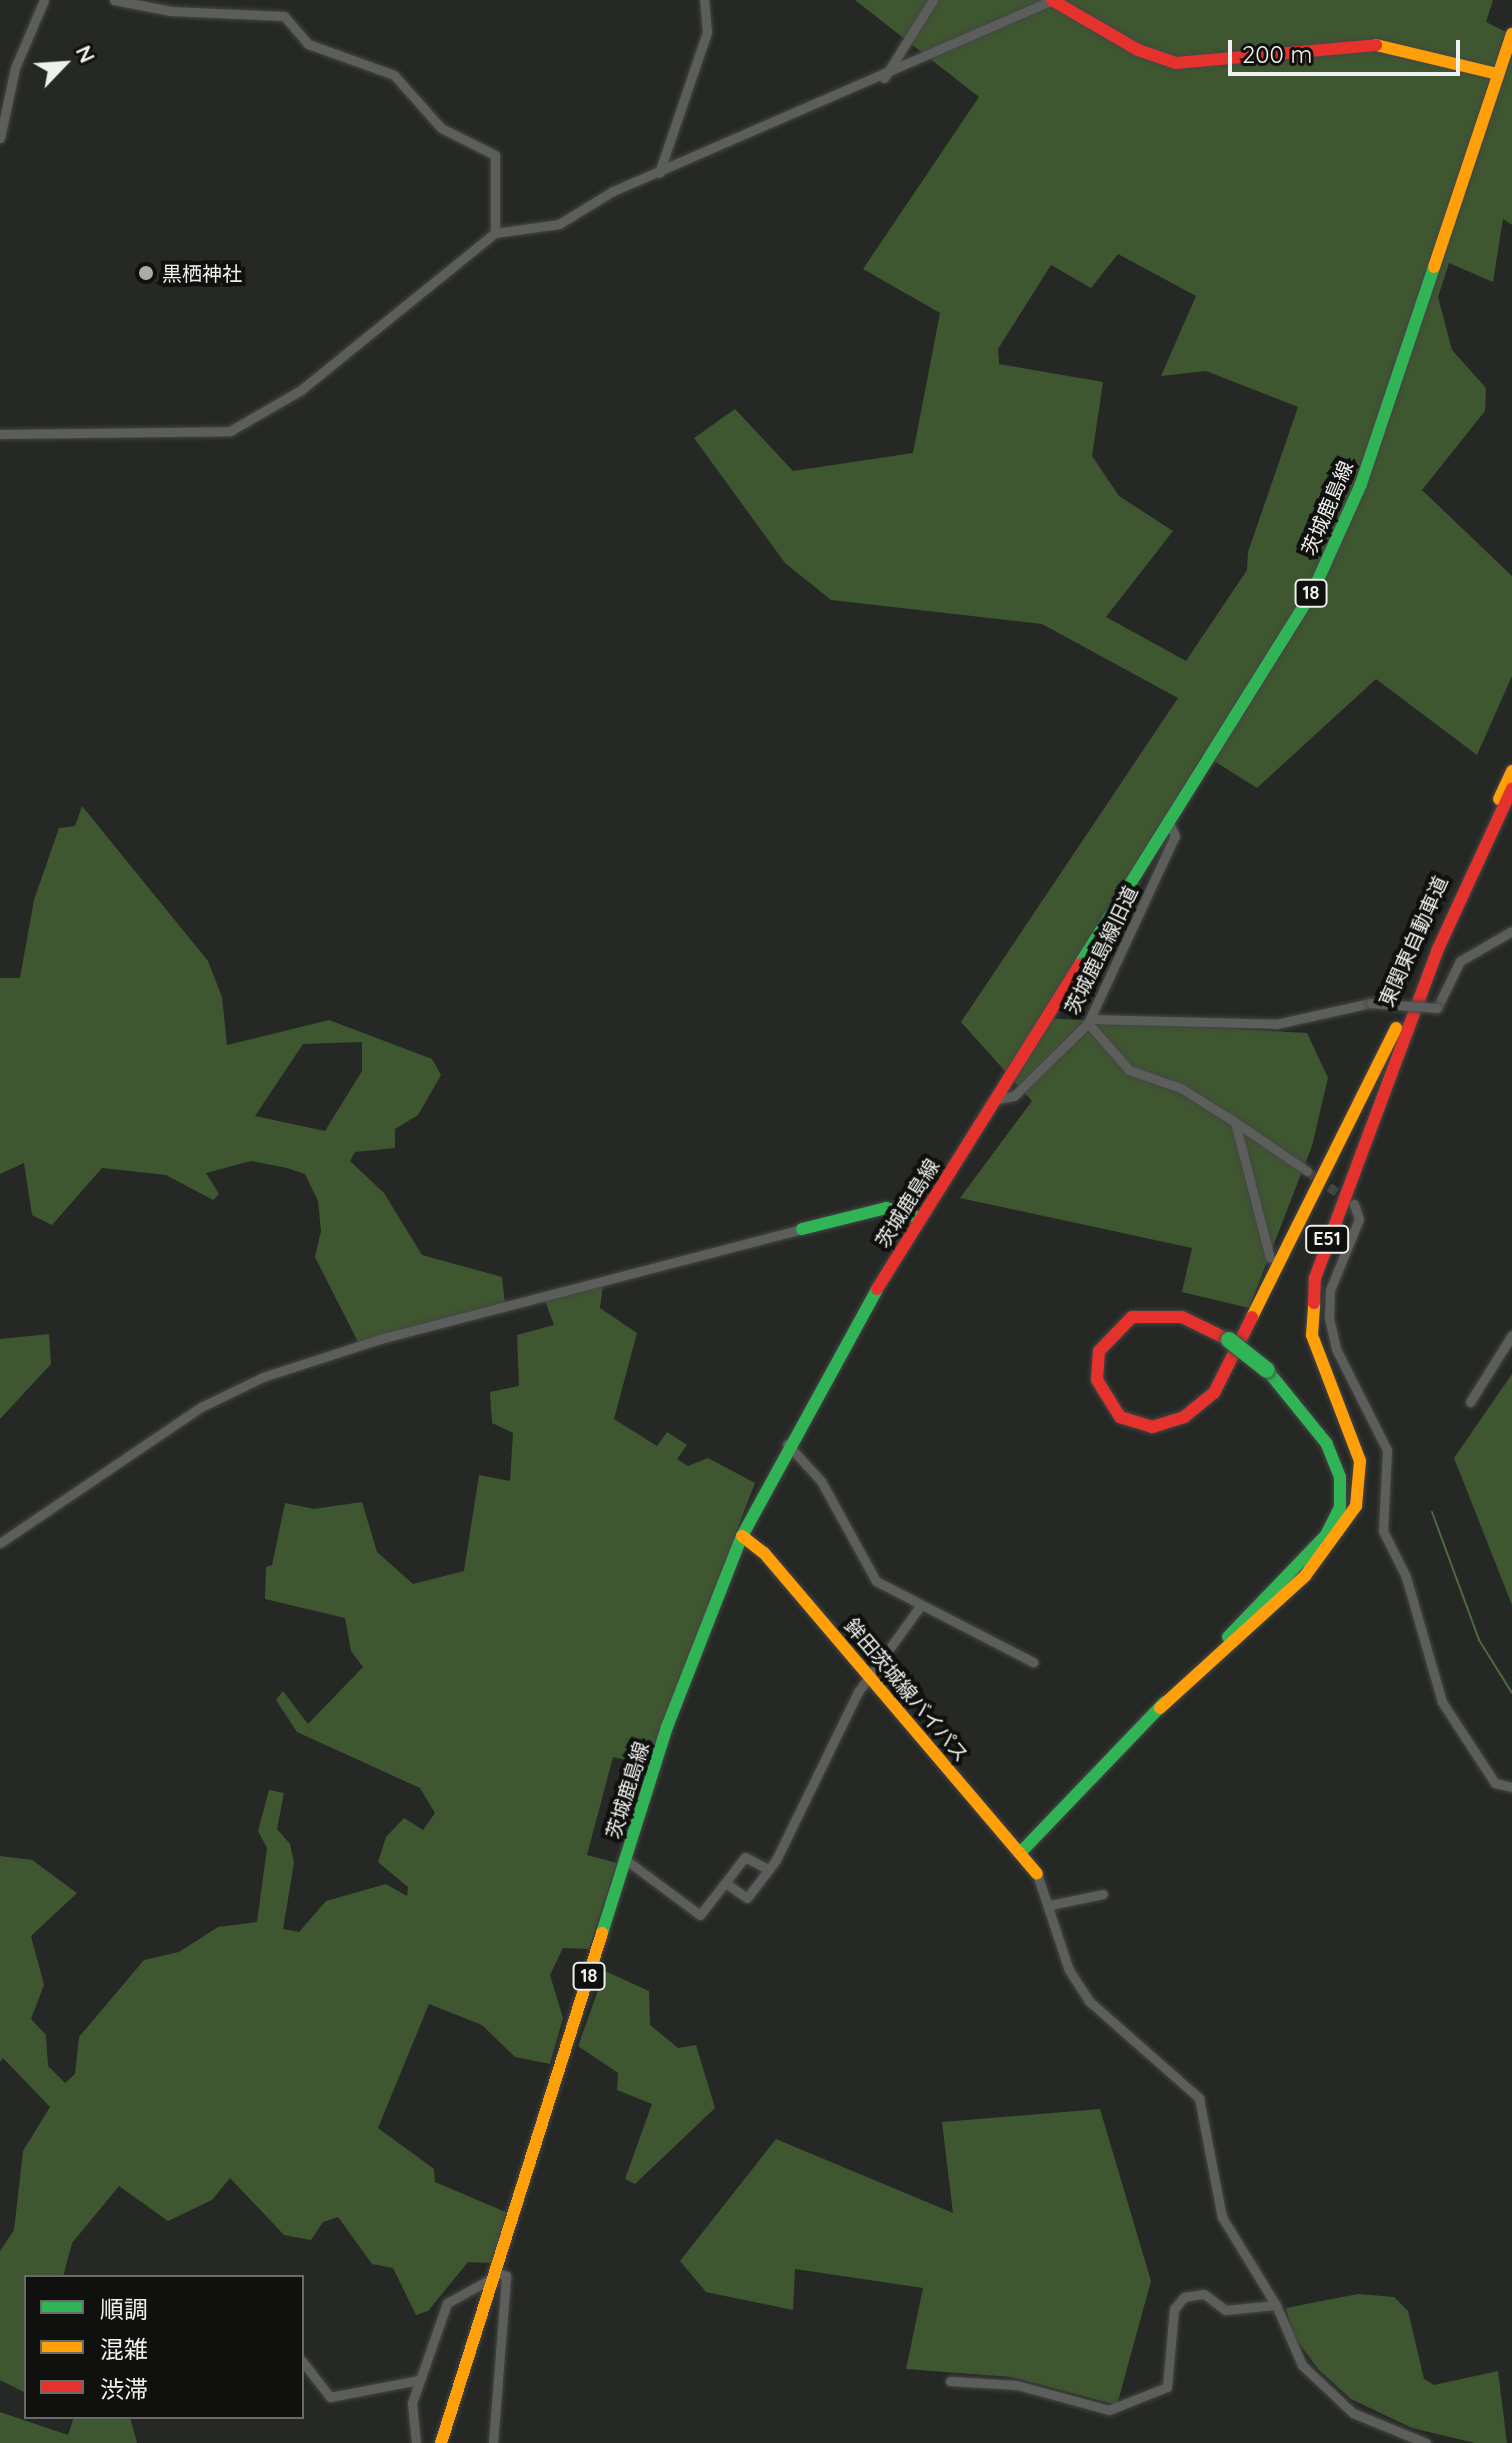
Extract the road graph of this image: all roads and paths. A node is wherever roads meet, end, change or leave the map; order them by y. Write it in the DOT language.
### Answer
graph roads {
  1 [pos="44,0"];
  2 [pos="114,0"];
  3 [pos="704,0"];
  4 [pos="933,0"];
  5 [pos="1053,0"];
  6 [pos="1512,34"];
  7 [pos="1498,74"];
  8 [pos="883,79"];
  9 [pos="0,138"];
  10 [pos="659,173"];
  11 [pos="495,233"];
  12 [pos="0,434"];
  13 [pos="1512,771"];
  14 [pos="1512,789"];
  15 [pos="1170,825"];
  16 [pos="1512,931"];
  17 [pos="1089,1021"];
  18 [pos="997,1099"];
  19 [pos="1235,1122"];
  20 [pos="1307,1171"];
  21 [pos="1354,1204"];
  22 [pos="921,1218"];
  23 [pos="802,1229"];
  24 [pos="1270,1258"];
  25 [pos="1512,1335"];
  26 [pos="1470,1402"];
  27 [pos="787,1444"];
  28 [pos="742,1536"];
  29 [pos="0,1543"];
  30 [pos="921,1605"];
  31 [pos="1033,1662"];
  32 [pos="869,1676"];
  33 [pos="1160,1708"];
  34 [pos="1512,1787"];
  35 [pos="1020,1853"];
  36 [pos="626,1860"];
  37 [pos="769,1870"];
  38 [pos="1037,1874"];
  39 [pos="727,1884"];
  40 [pos="1103,1894"];
  41 [pos="1050,1905"];
  42 [pos="496,2274"];
  43 [pos="1276,2305"];
  44 [pos="304,2364"];
  45 [pos="419,2380"];
  46 [pos="950,2381"];
  47 [pos="416,2443"];
  48 [pos="441,2443"];
  49 [pos="493,2443"];
  50 [pos="1426,2443"];
  1 -- 9 [label="street"];
  2 -- 11 [label="street"];
  3 -- 10 [label="street"];
  4 -- 8 [label="street"];
  5 -- 7 [label="main road"];
  5 -- 8 [label="street"];
  6 -- 7 [label="main road, 茨城鹿島線 / 18"];
  7 -- 15 [label="main road, 茨城鹿島線 / 18"];
  8 -- 10 [label="street"];
  10 -- 11 [label="street"];
  11 -- 12 [label="street"];
  13 -- 33 [label="main road, 東関東自動車道, bridge"];
  14 -- 33 [label="main road, 東関東自動車道 / E51"];
  15 -- 17 [label="street, 茨城鹿島線旧道"];
  15 -- 18 [label="main road, 茨城鹿島線 / 18"];
  16 -- 17 [label="street, bridge"];
  17 -- 18 [label="street, 茨城鹿島線旧道"];
  17 -- 19 [label="street"];
  18 -- 22 [label="main road, 茨城鹿島線 / 18"];
  19 -- 20 [label="street"];
  19 -- 24 [label="street"];
  21 -- 34 [label="street"];
  22 -- 23 [label="main road"];
  22 -- 27 [label="main road, 茨城鹿島線 / 18"];
  23 -- 29 [label="street"];
  25 -- 26 [label="street"];
  27 -- 28 [label="main road, 茨城鹿島線 / 18"];
  27 -- 30 [label="street"];
  28 -- 32 [label="main road, 鉾田茨城線バイパス"];
  28 -- 36 [label="main road, 茨城鹿島線 / 18"];
  30 -- 31 [label="street"];
  30 -- 32 [label="street"];
  32 -- 35 [label="main road, 鉾田茨城線バイパス"];
  32 -- 37 [label="street"];
  33 -- 35 [label="main road"];
  35 -- 38 [label="main road, 鉾田茨城線バイパス"];
  36 -- 39 [label="street"];
  36 -- 42 [label="main road, 茨城鹿島線 / 18"];
  37 -- 39 [label="street"];
  37 -- 39 [label="street"];
  38 -- 41 [label="street"];
  40 -- 41 [label="street"];
  41 -- 43 [label="street"];
  42 -- 45 [label="street"];
  42 -- 48 [label="main road, 茨城鹿島線 / 18"];
  42 -- 49 [label="street"];
  43 -- 46 [label="street"];
  43 -- 50 [label="street"];
  44 -- 45 [label="street"];
  45 -- 47 [label="street"];
}
